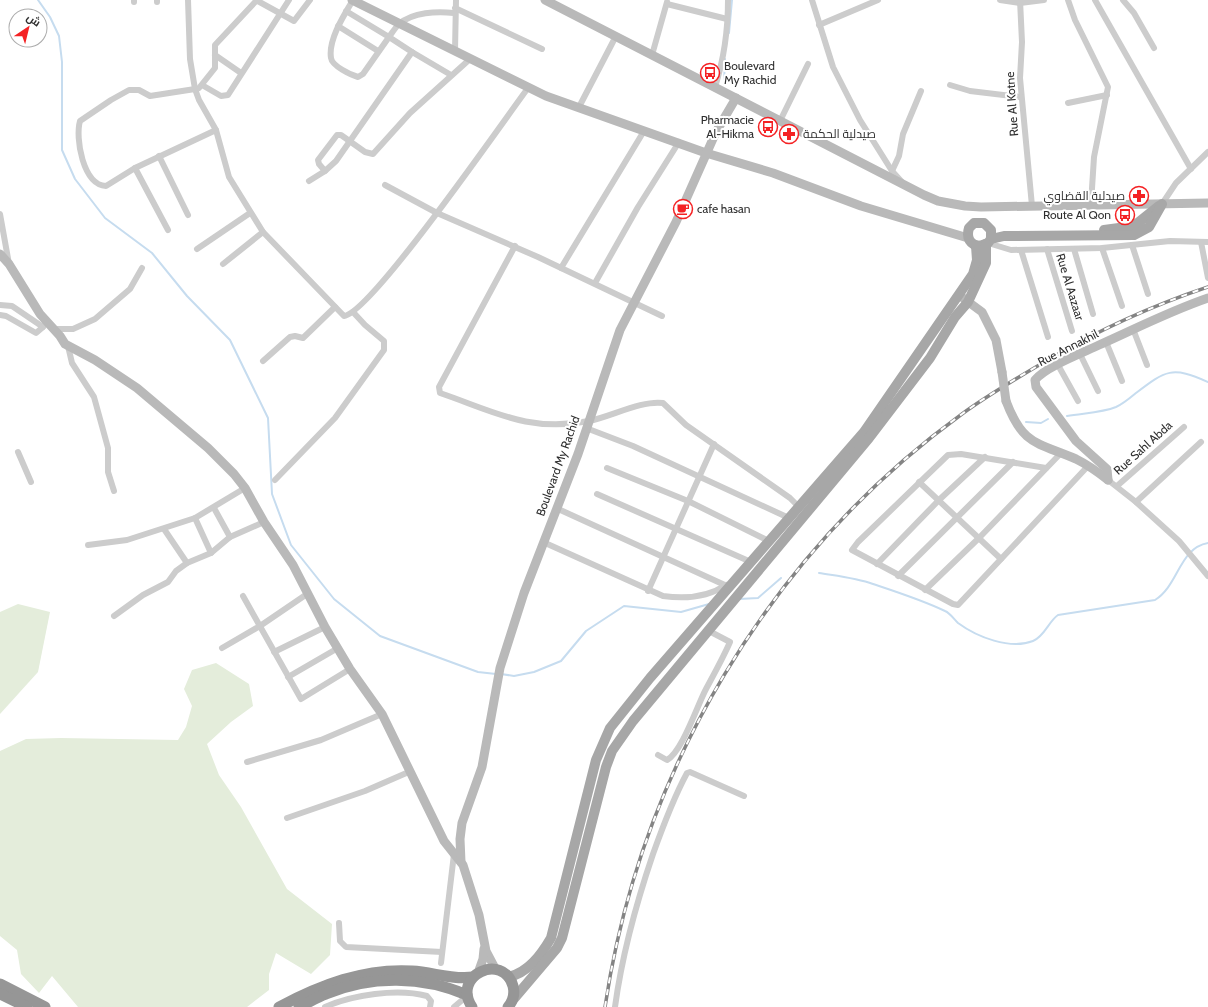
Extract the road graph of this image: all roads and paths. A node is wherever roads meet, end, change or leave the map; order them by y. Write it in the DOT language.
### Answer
graph roads {
  1 [pos="196,0"];
  2 [pos="257,0"];
  3 [pos="288,0"];
  4 [pos="310,0"];
  5 [pos="352,0"];
  6 [pos="456,0"];
  7 [pos="545,0"];
  8 [pos="726,0"];
  9 [pos="812,0"];
  10 [pos="878,0"];
  11 [pos="1000,0"];
  12 [pos="1044,0"];
  13 [pos="1068,0"];
  14 [pos="1095,0"];
  15 [pos="1123,0"];
  16 [pos="1020,1"];
  17 [pos="188,2"];
  18 [pos="667,2"];
  19 [pos="346,11"];
  20 [pos="455,11"];
  21 [pos="280,14"];
  22 [pos="728,19"];
  23 [pos="399,24"];
  24 [pos="338,26"];
  25 [pos="819,26"];
  26 [pos="616,36"];
  27 [pos="389,37"];
  28 [pos="1154,48"];
  29 [pos="542,49"];
  30 [pos="454,51"];
  31 [pos="378,52"];
  32 [pos="412,52"];
  33 [pos="215,55"];
  34 [pos="652,55"];
  35 [pos="470,59"];
  36 [pos="808,64"];
  37 [pos="241,73"];
  38 [pos="451,76"];
  39 [pos="202,85"];
  40 [pos="950,85"];
  41 [pos="715,87"];
  42 [pos="528,88"];
  43 [pos="921,90"];
  44 [pos="196,91"];
  45 [pos="1107,95"];
  46 [pos="1021,97"];
  47 [pos="736,98"];
  48 [pos="1068,102"];
  49 [pos="578,108"];
  50 [pos="780,121"];
  51 [pos="216,130"];
  52 [pos="644,130"];
  53 [pos="350,141"];
  54 [pos="679,142"];
  55 [pos="1208,152"];
  56 [pos="706,153"];
  57 [pos="159,156"];
  58 [pos="135,168"];
  59 [pos="1191,169"];
  60 [pos="325,170"];
  61 [pos="892,171"];
  62 [pos="309,181"];
  63 [pos="385,185"];
  64 [pos="906,186"];
  65 [pos="1208,203"];
  66 [pos="1091,204"];
  67 [pos="1162,204"];
  68 [pos="1032,206"];
  69 [pos="250,213"];
  70 [pos="437,213"];
  71 [pos="0,214"];
  72 [pos="188,215"];
  73 [pos="990,228"];
  74 [pos="168,230"];
  75 [pos="263,232"];
  76 [pos="968,233"];
  77 [pos="1205,242"];
  78 [pos="985,243"];
  79 [pos="1132,245"];
  80 [pos="515,246"];
  81 [pos="1102,248"];
  82 [pos="197,249"];
  83 [pos="1047,249"];
  84 [pos="1074,249"];
  85 [pos="1021,250"];
  86 [pos="0,254"];
  87 [pos="10,264"];
  88 [pos="223,264"];
  89 [pos="142,268"];
  90 [pos="561,268"];
  91 [pos="1208,278"];
  92 [pos="595,283"];
  93 [pos="1148,294"];
  94 [pos="959,295"];
  95 [pos="1208,298"];
  96 [pos="634,301"];
  97 [pos="968,302"];
  98 [pos="0,305"];
  99 [pos="1122,306"];
  100 [pos="335,307"];
  101 [pos="353,312"];
  102 [pos="1094,314"];
  103 [pos="0,315"];
  104 [pos="662,316"];
  105 [pos="48,326"];
  106 [pos="1133,329"];
  107 [pos="1072,331"];
  108 [pos="1048,337"];
  109 [pos="64,342"];
  110 [pos="1106,342"];
  111 [pos="1080,354"];
  112 [pos="263,361"];
  113 [pos="1058,365"];
  114 [pos="1147,366"];
  115 [pos="1122,381"];
  116 [pos="1098,391"];
  117 [pos="1078,401"];
  118 [pos="587,425"];
  119 [pos="1184,427"];
  120 [pos="1201,442"];
  121 [pos="714,444"];
  122 [pos="18,452"];
  123 [pos="1061,453"];
  124 [pos="985,457"];
  125 [pos="1013,462"];
  126 [pos="1088,466"];
  127 [pos="607,468"];
  128 [pos="1046,468"];
  129 [pos="698,477"];
  130 [pos="275,480"];
  131 [pos="1108,480"];
  132 [pos="31,482"];
  133 [pos="919,482"];
  134 [pos="1117,486"];
  135 [pos="245,488"];
  136 [pos="114,491"];
  137 [pos="597,494"];
  138 [pos="939,500"];
  139 [pos="688,501"];
  140 [pos="1136,502"];
  141 [pos="799,507"];
  142 [pos="214,508"];
  143 [pos="556,508"];
  144 [pos="195,518"];
  145 [pos="789,518"];
  146 [pos="958,518"];
  147 [pos="264,522"];
  148 [pos="164,529"];
  149 [pos="677,529"];
  150 [pos="230,537"];
  151 [pos="980,538"];
  152 [pos="769,541"];
  153 [pos="543,542"];
  154 [pos="88,545"];
  155 [pos="212,553"];
  156 [pos="663,557"];
  157 [pos="1001,559"];
  158 [pos="751,562"];
  159 [pos="187,563"];
  160 [pos="877,564"];
  161 [pos="898,576"];
  162 [pos="1208,576"];
  163 [pos="727,586"];
  164 [pos="925,590"];
  165 [pos="648,591"];
  166 [pos="307,594"];
  167 [pos="244,596"];
  168 [pos="114,616"];
  169 [pos="260,626"];
  170 [pos="325,627"];
  171 [pos="709,631"];
  172 [pos="222,648"];
  173 [pos="338,648"];
  174 [pos="274,652"];
  175 [pos="350,669"];
  176 [pos="288,677"];
  177 [pos="382,714"];
  178 [pos="658,755"];
  179 [pos="247,762"];
  180 [pos="411,771"];
  181 [pos="744,796"];
  182 [pos="286,818"];
  183 [pos="454,854"];
  184 [pos="461,862"];
  185 [pos="338,922"];
  186 [pos="484,944"];
  187 [pos="442,952"];
  188 [pos="441,964"];
  189 [pos="496,970"];
  190 [pos="475,975"];
  191 [pos="508,977"];
  192 [pos="0,984"];
  193 [pos="0,994"];
  194 [pos="467,996"];
  195 [pos="511,1004"];
  196 [pos="27,1007"];
  197 [pos="46,1007"];
  198 [pos="279,1007"];
  199 [pos="298,1007"];
  200 [pos="325,1007"];
  201 [pos="430,1007"];
  202 [pos="454,1007"];
  203 [pos="472,1007"];
  204 [pos="615,1007"];
  1 -- 17 [label="street"];
  2 -- 21 [label="street"];
  2 -- 33 [label="street"];
  3 -- 21 [label="street"];
  4 -- 21 [label="street"];
  5 -- 19 [label="street"];
  5 -- 23 [label="street"];
  6 -- 20 [label="street"];
  7 -- 26 [label="street"];
  8 -- 22 [label="street"];
  9 -- 25 [label="street"];
  10 -- 25 [label="street"];
  11 -- 16 [label="street"];
  12 -- 16 [label="street"];
  13 -- 45 [label="street"];
  14 -- 59 [label="street"];
  15 -- 28 [label="street"];
  16 -- 46 [label="street, Rue Al Kotne"];
  17 -- 44 [label="street"];
  18 -- 22 [label="street"];
  18 -- 34 [label="street"];
  19 -- 24 [label="street"];
  19 -- 27 [label="street"];
  20 -- 23 [label="street"];
  20 -- 29 [label="street"];
  20 -- 30 [label="street"];
  21 -- 37 [label="street"];
  22 -- 41 [label="street"];
  23 -- 27 [label="street"];
  23 -- 30 [label="street"];
  24 -- 31 [label="street"];
  24 -- 31 [label="street"];
  25 -- 61 [label="street"];
  26 -- 34 [label="street"];
  26 -- 49 [label="street"];
  27 -- 31 [label="street"];
  27 -- 32 [label="street"];
  30 -- 35 [label="street"];
  32 -- 38 [label="street"];
  32 -- 53 [label="street"];
  33 -- 37 [label="street"];
  33 -- 39 [label="street"];
  34 -- 41 [label="street"];
  35 -- 38 [label="street"];
  35 -- 42 [label="street"];
  36 -- 50 [label="street"];
  37 -- 39 [label="street"];
  38 -- 53 [label="street"];
  39 -- 44 [label="street"];
  40 -- 46 [label="street"];
  41 -- 47 [label="street"];
  42 -- 49 [label="street"];
  42 -- 70 [label="street"];
  43 -- 61 [label="street"];
  44 -- 51 [label="street"];
  44 -- 58 [label="street"];
  45 -- 48 [label="street"];
  45 -- 66 [label="street"];
  46 -- 68 [label="street, Rue Al Kotne"];
  47 -- 50 [label="street"];
  47 -- 56 [label="street, Boulevard My Rachid"];
  49 -- 52 [label="street"];
  50 -- 64 [label="street"];
  51 -- 57 [label="street"];
  51 -- 69 [label="street"];
  52 -- 54 [label="street"];
  52 -- 90 [label="street"];
  53 -- 60 [label="street"];
  53 -- 60 [label="street"];
  54 -- 56 [label="street"];
  54 -- 92 [label="street"];
  55 -- 59 [label="street"];
  56 -- 76 [label="street"];
  56 -- 96 [label="street, Boulevard My Rachid"];
  57 -- 58 [label="street"];
  57 -- 72 [label="street"];
  58 -- 74 [label="street"];
  59 -- 67 [label="street"];
  60 -- 62 [label="street"];
  61 -- 64 [label="street"];
  63 -- 70 [label="street"];
  64 -- 68 [label="street"];
  65 -- 67 [label="street"];
  66 -- 67 [label="street"];
  66 -- 68 [label="street"];
  67 -- 73 [label="main road"];
  67 -- 78 [label="main road"];
  69 -- 75 [label="street"];
  69 -- 82 [label="street"];
  70 -- 80 [label="street"];
  70 -- 101 [label="street"];
  71 -- 87 [label="street"];
  73 -- 76 [label="main road"];
  73 -- 78 [label="main road"];
  75 -- 88 [label="street"];
  75 -- 100 [label="street"];
  76 -- 78 [label="main road"];
  77 -- 79 [label="street"];
  77 -- 91 [label="street"];
  78 -- 85 [label="street"];
  78 -- 94 [label="main road"];
  78 -- 97 [label="main road"];
  79 -- 81 [label="street"];
  79 -- 93 [label="street"];
  80 -- 90 [label="street"];
  80 -- 118 [label="street"];
  81 -- 84 [label="street"];
  81 -- 99 [label="street"];
  83 -- 84 [label="street"];
  83 -- 85 [label="street"];
  83 -- 107 [label="street, Rue Al Aazaar"];
  84 -- 102 [label="street"];
  85 -- 108 [label="street"];
  86 -- 87 [label="street"];
  87 -- 105 [label="street"];
  89 -- 105 [label="street"];
  90 -- 92 [label="street"];
  92 -- 96 [label="street"];
  94 -- 97 [label="street"];
  94 -- 141 [label="main road"];
  95 -- 106 [label="street, Rue Annakhil"];
  96 -- 104 [label="street"];
  96 -- 118 [label="street, Boulevard My Rachid"];
  97 -- 123 [label="street, bridge"];
  97 -- 171 [label="main road"];
  98 -- 105 [label="street"];
  100 -- 101 [label="street"];
  100 -- 112 [label="street"];
  101 -- 130 [label="street"];
  103 -- 105 [label="street"];
  105 -- 109 [label="street"];
  106 -- 110 [label="street, Rue Annakhil"];
  106 -- 114 [label="street"];
  109 -- 135 [label="street"];
  109 -- 136 [label="street"];
  110 -- 111 [label="street, Rue Annakhil"];
  110 -- 115 [label="street"];
  111 -- 113 [label="street, Rue Annakhil"];
  111 -- 116 [label="street"];
  113 -- 117 [label="street"];
  113 -- 131 [label="street, Rue Annakhil"];
  118 -- 121 [label="street"];
  118 -- 129 [label="street"];
  118 -- 143 [label="street, Boulevard My Rachid"];
  119 -- 134 [label="street, Rue Sahl Abda"];
  120 -- 140 [label="street"];
  121 -- 129 [label="street"];
  121 -- 141 [label="street"];
  122 -- 132 [label="street"];
  123 -- 126 [label="street"];
  123 -- 128 [label="street"];
  124 -- 125 [label="street"];
  124 -- 133 [label="street"];
  124 -- 138 [label="street"];
  125 -- 128 [label="street"];
  125 -- 146 [label="street"];
  126 -- 131 [label="street"];
  126 -- 157 [label="street"];
  127 -- 139 [label="street"];
  128 -- 151 [label="street"];
  129 -- 139 [label="street"];
  129 -- 145 [label="street"];
  131 -- 134 [label="street"];
  133 -- 138 [label="street"];
  133 -- 160 [label="street"];
  134 -- 140 [label="street"];
  135 -- 142 [label="street"];
  135 -- 147 [label="street"];
  137 -- 149 [label="street"];
  138 -- 146 [label="street"];
  138 -- 160 [label="street"];
  139 -- 149 [label="street"];
  139 -- 152 [label="street"];
  140 -- 162 [label="street"];
  141 -- 145 [label="main road"];
  142 -- 144 [label="street"];
  142 -- 150 [label="street"];
  143 -- 153 [label="street, Boulevard My Rachid"];
  143 -- 156 [label="street"];
  144 -- 148 [label="street"];
  144 -- 155 [label="street"];
  145 -- 152 [label="main road"];
  146 -- 151 [label="street"];
  146 -- 161 [label="street"];
  147 -- 150 [label="street"];
  147 -- 166 [label="street"];
  148 -- 154 [label="street"];
  148 -- 159 [label="street"];
  149 -- 156 [label="street"];
  149 -- 158 [label="street"];
  150 -- 155 [label="street"];
  151 -- 157 [label="street"];
  151 -- 164 [label="street"];
  152 -- 158 [label="main road"];
  153 -- 165 [label="street"];
  153 -- 184 [label="street, Boulevard My Rachid"];
  155 -- 159 [label="street"];
  156 -- 163 [label="street"];
  156 -- 165 [label="street"];
  157 -- 164 [label="street"];
  158 -- 163 [label="main road"];
  159 -- 168 [label="street"];
  160 -- 161 [label="street"];
  161 -- 164 [label="street"];
  163 -- 165 [label="street"];
  163 -- 191 [label="main road"];
  166 -- 169 [label="street"];
  166 -- 170 [label="street"];
  167 -- 169 [label="street"];
  169 -- 172 [label="street"];
  169 -- 174 [label="street"];
  170 -- 173 [label="street"];
  170 -- 174 [label="street"];
  171 -- 178 [label="street"];
  171 -- 195 [label="main road"];
  173 -- 175 [label="street"];
  173 -- 176 [label="street"];
  174 -- 176 [label="street"];
  175 -- 176 [label="street"];
  175 -- 177 [label="street"];
  177 -- 179 [label="street"];
  177 -- 180 [label="street"];
  180 -- 182 [label="street"];
  180 -- 183 [label="street"];
  181 -- 204 [label="street"];
  183 -- 184 [label="street"];
  183 -- 187 [label="street"];
  184 -- 186 [label="street"];
  185 -- 187 [label="street"];
  186 -- 189 [label="street"];
  186 -- 190 [label="street"];
  187 -- 188 [label="street"];
  189 -- 190 [label="highway"];
  189 -- 191 [label="highway"];
  190 -- 194 [label="highway"];
  190 -- 198 [label="highway"];
  191 -- 195 [label="highway"];
  192 -- 197 [label="highway"];
  193 -- 196 [label="highway"];
  194 -- 199 [label="highway"];
  194 -- 202 [label="street"];
  194 -- 203 [label="highway"];
  200 -- 201 [label="street"];
}
